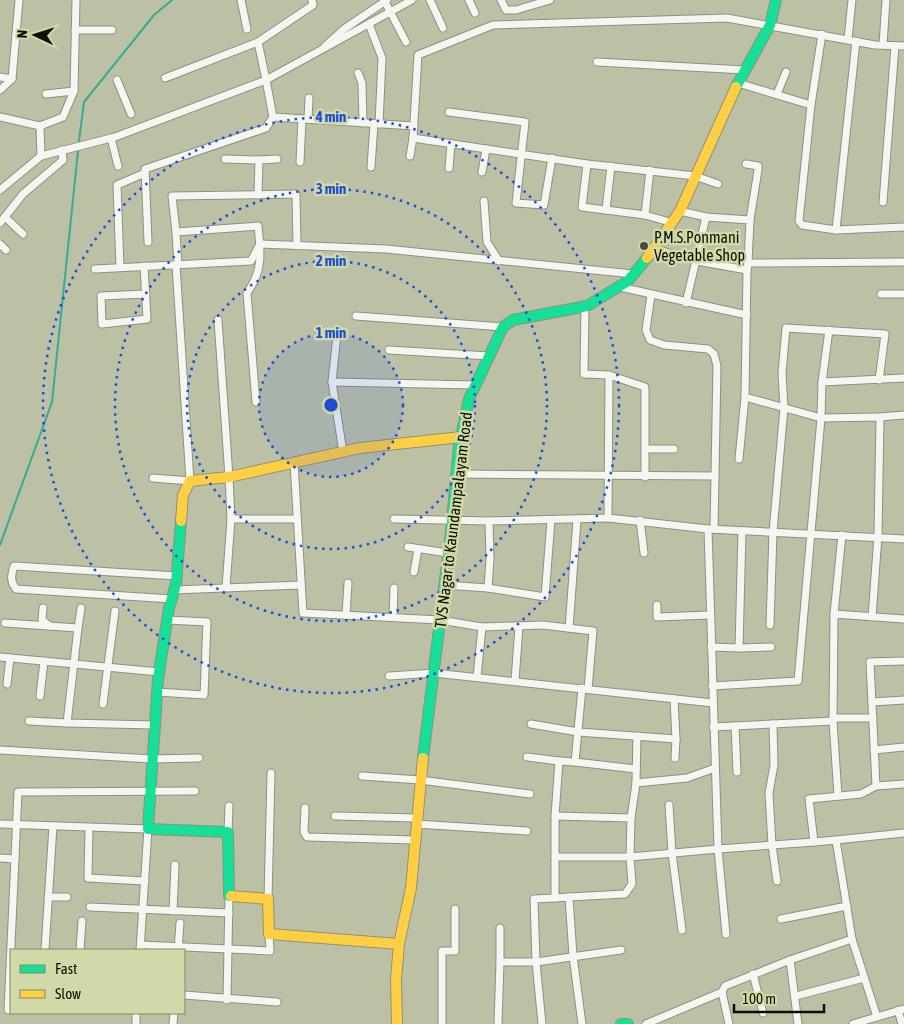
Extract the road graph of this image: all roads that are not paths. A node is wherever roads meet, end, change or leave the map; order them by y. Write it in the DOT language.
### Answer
graph roads {
  1 [pos="19,0"];
  2 [pos="76,0"];
  3 [pos="240,0"];
  4 [pos="312,0"];
  5 [pos="385,0"];
  6 [pos="412,0"];
  7 [pos="430,0"];
  8 [pos="469,0"];
  9 [pos="501,0"];
  10 [pos="547,0"];
  11 [pos="776,0"];
  12 [pos="852,0"];
  13 [pos="886,0"];
  14 [pos="391,11"];
  15 [pos="475,13"];
  16 [pos="369,24"];
  17 [pos="770,25"];
  18 [pos="443,28"];
  19 [pos="247,29"];
  20 [pos="75,30"];
  21 [pos="112,30"];
  22 [pos="822,34"];
  23 [pos="848,40"];
  24 [pos="856,41"];
  25 [pos="258,42"];
  26 [pos="406,42"];
  27 [pos="882,45"];
  28 [pos="895,46"];
  29 [pos="904,46"];
  30 [pos="321,51"];
  31 [pos="597,62"];
  32 [pos="745,70"];
  33 [pos="786,72"];
  34 [pos="358,73"];
  35 [pos="0,77"];
  36 [pos="165,78"];
  37 [pos="12,79"];
  38 [pos="117,80"];
  39 [pos="266,80"];
  40 [pos="738,83"];
  41 [pos="0,90"];
  42 [pos="74,90"];
  43 [pos="46,94"];
  44 [pos="777,94"];
  45 [pos="309,98"];
  46 [pos="811,105"];
  47 [pos="449,112"];
  48 [pos="130,114"];
  49 [pos="0,117"];
  50 [pos="273,117"];
  51 [pos="305,119"];
  52 [pos="362,123"];
  53 [pos="377,124"];
  54 [pos="40,126"];
  55 [pos="414,126"];
  56 [pos="111,138"];
  57 [pos="413,138"];
  58 [pos="451,144"];
  59 [pos="486,149"];
  60 [pos="62,150"];
  61 [pos="522,154"];
  62 [pos="41,156"];
  63 [pos="410,156"];
  64 [pos="552,158"];
  65 [pos="225,159"];
  66 [pos="277,159"];
  67 [pos="259,160"];
  68 [pos="300,162"];
  69 [pos="588,164"];
  70 [pos="746,164"];
  71 [pos="118,166"];
  72 [pos="612,166"];
  73 [pos="371,167"];
  74 [pos="449,168"];
  75 [pos="650,170"];
  76 [pos="482,172"];
  77 [pos="146,173"];
  78 [pos="695,176"];
  79 [pos="718,184"];
  80 [pos="0,190"];
  81 [pos="258,194"];
  82 [pos="484,201"];
  83 [pos="883,202"];
  84 [pos="606,210"];
  85 [pos="680,211"];
  86 [pos="645,215"];
  87 [pos="706,216"];
  88 [pos="2,220"];
  89 [pos="750,220"];
  90 [pos="673,223"];
  91 [pos="904,227"];
  92 [pos="836,230"];
  93 [pos="176,232"];
  94 [pos="23,234"];
  95 [pos="148,242"];
  96 [pos="0,244"];
  97 [pos="260,244"];
  98 [pos="297,246"];
  99 [pos="655,248"];
  100 [pos="6,250"];
  101 [pos="499,261"];
  102 [pos="697,261"];
  103 [pos="904,262"];
  104 [pos="177,265"];
  105 [pos="144,266"];
  106 [pos="747,267"];
  107 [pos="120,268"];
  108 [pos="95,269"];
  109 [pos="633,274"];
  110 [pos="620,287"];
  111 [pos="146,294"];
  112 [pos="881,294"];
  113 [pos="904,294"];
  114 [pos="651,295"];
  115 [pos="686,303"];
  116 [pos="585,307"];
  117 [pos="746,315"];
  118 [pos="356,316"];
  119 [pos="218,320"];
  120 [pos="502,327"];
  121 [pos="829,330"];
  122 [pos="337,336"];
  123 [pos="389,350"];
  124 [pos="489,356"];
  125 [pos="610,374"];
  126 [pos="904,378"];
  127 [pos="880,380"];
  128 [pos="332,382"];
  129 [pos="822,382"];
  130 [pos="475,385"];
  131 [pos="745,397"];
  132 [pos="256,402"];
  133 [pos="784,408"];
  134 [pos="904,415"];
  135 [pos="880,417"];
  136 [pos="821,418"];
  137 [pos="461,437"];
  138 [pos="646,449"];
  139 [pos="674,449"];
  140 [pos="343,452"];
  141 [pos="739,459"];
  142 [pos="294,463"];
  143 [pos="456,474"];
  144 [pos="715,476"];
  145 [pos="609,477"];
  146 [pos="645,477"];
  147 [pos="153,478"];
  148 [pos="229,478"];
  149 [pos="190,481"];
  150 [pos="608,518"];
  151 [pos="231,519"];
  152 [pos="297,519"];
  153 [pos="452,519"];
  154 [pos="394,520"];
  155 [pos="551,520"];
  156 [pos="578,520"];
  157 [pos="640,520"];
  158 [pos="489,521"];
  159 [pos="711,529"];
  160 [pos="742,531"];
  161 [pos="773,532"];
  162 [pos="810,533"];
  163 [pos="842,535"];
  164 [pos="878,536"];
  165 [pos="904,539"];
  166 [pos="408,547"];
  167 [pos="418,548"];
  168 [pos="448,553"];
  169 [pos="644,553"];
  170 [pos="414,572"];
  171 [pos="348,583"];
  172 [pos="301,585"];
  173 [pos="444,585"];
  174 [pos="226,587"];
  175 [pos="176,588"];
  176 [pos="394,588"];
  177 [pos="488,588"];
  178 [pos="658,605"];
  179 [pos="43,608"];
  180 [pos="81,608"];
  181 [pos="115,611"];
  182 [pos="834,614"];
  183 [pos="346,615"];
  184 [pos="710,615"];
  185 [pos="393,617"];
  186 [pos="872,617"];
  187 [pos="904,619"];
  188 [pos="167,620"];
  189 [pos="440,620"];
  190 [pos="5,623"];
  191 [pos="770,625"];
  192 [pos="50,626"];
  193 [pos="519,626"];
  194 [pos="482,627"];
  195 [pos="78,628"];
  196 [pos="569,628"];
  197 [pos="711,647"];
  198 [pos="772,647"];
  199 [pos="739,648"];
  200 [pos="0,657"];
  201 [pos="10,658"];
  202 [pos="44,661"];
  203 [pos="904,661"];
  204 [pos="74,665"];
  205 [pos="108,668"];
  206 [pos="159,672"];
  207 [pos="434,673"];
  208 [pos="389,676"];
  209 [pos="477,677"];
  210 [pos="515,681"];
  211 [pos="8,684"];
  212 [pos="712,686"];
  213 [pos="585,688"];
  214 [pos="156,692"];
  215 [pos="40,696"];
  216 [pos="674,699"];
  217 [pos="904,700"];
  218 [pos="872,702"];
  219 [pos="713,703"];
  220 [pos="103,704"];
  221 [pos="873,718"];
  222 [pos="833,720"];
  223 [pos="28,721"];
  224 [pos="68,723"];
  225 [pos="531,724"];
  226 [pos="772,724"];
  227 [pos="154,725"];
  228 [pos="735,726"];
  229 [pos="713,727"];
  230 [pos="578,732"];
  231 [pos="637,736"];
  232 [pos="676,739"];
  233 [pos="904,747"];
  234 [pos="0,750"];
  235 [pos="874,750"];
  236 [pos="527,757"];
  237 [pos="199,758"];
  238 [pos="675,758"];
  239 [pos="151,759"];
  240 [pos="559,761"];
  241 [pos="575,762"];
  242 [pos="715,768"];
  243 [pos="636,769"];
  244 [pos="737,772"];
  245 [pos="271,773"];
  246 [pos="362,776"];
  247 [pos="420,780"];
  248 [pos="636,783"];
  249 [pos="904,784"];
  250 [pos="876,786"];
  251 [pos="149,791"];
  252 [pos="195,791"];
  253 [pos="530,794"];
  254 [pos="838,796"];
  255 [pos="669,805"];
  256 [pos="229,806"];
  257 [pos="305,808"];
  258 [pos="335,816"];
  259 [pos="555,816"];
  260 [pos="631,818"];
  261 [pos="417,821"];
  262 [pos="0,824"];
  263 [pos="17,824"];
  264 [pos="53,826"];
  265 [pos="89,828"];
  266 [pos="148,829"];
  267 [pos="527,831"];
  268 [pos="228,832"];
  269 [pos="904,833"];
  270 [pos="415,840"];
  271 [pos="836,840"];
  272 [pos="814,842"];
  273 [pos="772,844"];
  274 [pos="718,849"];
  275 [pos="672,853"];
  276 [pos="555,857"];
  277 [pos="630,857"];
  278 [pos="0,858"];
  279 [pos="15,860"];
  280 [pos="175,865"];
  281 [pos="145,881"];
  282 [pos="777,881"];
  283 [pos="229,896"];
  284 [pos="48,897"];
  285 [pos="67,897"];
  286 [pos="569,897"];
  287 [pos="555,898"];
  288 [pos="268,899"];
  289 [pos="847,906"];
  290 [pos="90,907"];
  291 [pos="143,909"];
  292 [pos="455,909"];
  293 [pos="173,911"];
  294 [pos="229,913"];
  295 [pos="781,919"];
  296 [pos="82,921"];
  297 [pos="180,923"];
  298 [pos="500,928"];
  299 [pos="682,930"];
  300 [pos="269,934"];
  301 [pos="726,934"];
  302 [pos="852,939"];
  303 [pos="399,944"];
  304 [pos="140,948"];
  305 [pos="11,949"];
  306 [pos="45,949"];
  307 [pos="80,949"];
  308 [pos="178,949"];
  309 [pos="229,949"];
  310 [pos="621,950"];
  311 [pos="573,956"];
  312 [pos="790,960"];
  313 [pos="500,962"];
  314 [pos="536,962"];
  315 [pos="10,967"];
  316 [pos="754,974"];
  317 [pos="864,978"];
  318 [pos="722,992"];
  319 [pos="185,995"];
  320 [pos="796,996"];
  321 [pos="227,1000"];
  322 [pos="278,1002"];
  323 [pos="8,1010"];
  324 [pos="901,1010"];
  325 [pos="763,1013"];
  326 [pos="877,1017"];
  327 [pos="861,1023"];
  328 [pos="397,1024"];
  329 [pos="442,1024"];
  330 [pos="498,1024"];
  331 [pos="542,1024"];
  332 [pos="582,1024"];
  333 [pos="621,1024"];
  334 [pos="628,1024"];
  335 [pos="646,1024"];
  336 [pos="729,1024"];
  337 [pos="798,1024"];
  338 [pos="853,1024"];
  339 [pos="902,1024"];
  1 -- 37 [label="street"];
  2 -- 20 [label="street"];
  3 -- 19 [label="street"];
  4 -- 25 [label="street"];
  5 -- 14 [label="street"];
  5 -- 30 [label="street"];
  6 -- 14 [label="street"];
  7 -- 18 [label="street"];
  8 -- 15 [label="street"];
  9 -- 10 [label="street"];
  11 -- 17 [label="street"];
  12 -- 23 [label="street"];
  13 -- 27 [label="street"];
  14 -- 16 [label="street"];
  14 -- 26 [label="street"];
  16 -- 30 [label="street"];
  16 -- 53 [label="street"];
  17 -- 22 [label="street"];
  17 -- 32 [label="street"];
  17 -- 55 [label="street"];
  20 -- 21 [label="street"];
  20 -- 42 [label="street"];
  22 -- 23 [label="street"];
  22 -- 46 [label="street"];
  23 -- 24 [label="street"];
  24 -- 27 [label="street"];
  24 -- 92 [label="street"];
  25 -- 36 [label="street"];
  25 -- 39 [label="street"];
  27 -- 28 [label="street"];
  28 -- 29 [label="street"];
  28 -- 83 [label="street"];
  30 -- 39 [label="street"];
  31 -- 32 [label="street"];
  32 -- 40 [label="street"];
  33 -- 44 [label="street"];
  34 -- 52 [label="street"];
  35 -- 37 [label="street"];
  37 -- 41 [label="street"];
  38 -- 48 [label="street"];
  39 -- 50 [label="street"];
  39 -- 56 [label="street"];
  40 -- 44 [label="street"];
  40 -- 78 [label="street"];
  42 -- 43 [label="street"];
  42 -- 54 [label="street"];
  44 -- 46 [label="street"];
  45 -- 51 [label="street"];
  46 -- 92 [label="street"];
  47 -- 61 [label="street"];
  49 -- 54 [label="street"];
  50 -- 51 [label="street"];
  50 -- 77 [label="street"];
  51 -- 52 [label="street"];
  51 -- 68 [label="street"];
  52 -- 53 [label="street"];
  53 -- 55 [label="street"];
  53 -- 73 [label="street"];
  54 -- 62 [label="street"];
  55 -- 57 [label="street"];
  56 -- 60 [label="street"];
  56 -- 71 [label="street"];
  57 -- 58 [label="street"];
  57 -- 63 [label="street"];
  58 -- 59 [label="street"];
  58 -- 74 [label="street"];
  59 -- 61 [label="street"];
  59 -- 76 [label="street"];
  60 -- 62 [label="street"];
  60 -- 88 [label="street"];
  61 -- 64 [label="street"];
  61 -- 64 [label="street"];
  62 -- 80 [label="street"];
  64 -- 69 [label="street"];
  65 -- 67 [label="street"];
  66 -- 67 [label="street"];
  67 -- 81 [label="street"];
  69 -- 72 [label="street"];
  69 -- 84 [label="street"];
  70 -- 89 [label="street"];
  72 -- 75 [label="street"];
  72 -- 84 [label="street"];
  75 -- 78 [label="street"];
  75 -- 86 [label="street"];
  77 -- 95 [label="street"];
  77 -- 107 [label="street"];
  78 -- 79 [label="street"];
  78 -- 85 [label="street"];
  81 -- 93 [label="street"];
  81 -- 98 [label="street"];
  82 -- 101 [label="street"];
  84 -- 86 [label="street"];
  85 -- 87 [label="street"];
  85 -- 90 [label="street"];
  86 -- 90 [label="street"];
  87 -- 89 [label="street"];
  87 -- 102 [label="street"];
  88 -- 94 [label="street"];
  89 -- 106 [label="street"];
  90 -- 99 [label="street"];
  91 -- 92 [label="street"];
  93 -- 97 [label="street"];
  93 -- 104 [label="street"];
  96 -- 100 [label="street"];
  97 -- 98 [label="street"];
  97 -- 104 [label="street"];
  97 -- 132 [label="street"];
  98 -- 101 [label="street"];
  99 -- 102 [label="street"];
  99 -- 109 [label="street"];
  101 -- 109 [label="street"];
  102 -- 106 [label="street"];
  102 -- 115 [label="street"];
  103 -- 106 [label="street"];
  104 -- 105 [label="street"];
  104 -- 149 [label="street"];
  105 -- 107 [label="street"];
  105 -- 111 [label="street"];
  106 -- 117 [label="street"];
  107 -- 108 [label="street"];
  109 -- 110 [label="street"];
  110 -- 114 [label="street"];
  110 -- 116 [label="street"];
  111 -- 111 [label="street"];
  112 -- 113 [label="street"];
  114 -- 115 [label="street"];
  114 -- 144 [label="street"];
  115 -- 117 [label="street"];
  116 -- 120 [label="street"];
  116 -- 125 [label="street"];
  117 -- 131 [label="street"];
  118 -- 120 [label="street"];
  119 -- 148 [label="street"];
  120 -- 124 [label="street, TVS Nagar to Kaundampalayam Road"];
  121 -- 127 [label="street"];
  121 -- 129 [label="street"];
  121 -- 133 [label="street"];
  122 -- 128 [label="street"];
  123 -- 124 [label="street"];
  124 -- 130 [label="street, TVS Nagar to Kaundampalayam Road"];
  125 -- 138 [label="street"];
  125 -- 145 [label="street"];
  126 -- 127 [label="street"];
  127 -- 129 [label="street"];
  128 -- 130 [label="street"];
  128 -- 140 [label="street"];
  129 -- 136 [label="street"];
  130 -- 137 [label="street, TVS Nagar to Kaundampalayam Road"];
  131 -- 133 [label="street"];
  131 -- 141 [label="street"];
  133 -- 136 [label="street"];
  133 -- 161 [label="street"];
  134 -- 135 [label="street"];
  135 -- 136 [label="street"];
  135 -- 164 [label="street"];
  136 -- 162 [label="street"];
  137 -- 140 [label="street"];
  137 -- 143 [label="street, TVS Nagar to Kaundampalayam Road"];
  138 -- 139 [label="street"];
  138 -- 146 [label="street"];
  140 -- 142 [label="street"];
  142 -- 148 [label="street"];
  142 -- 152 [label="street"];
  143 -- 145 [label="street"];
  143 -- 153 [label="street, TVS Nagar to Kaundampalayam Road"];
  144 -- 146 [label="street"];
  144 -- 159 [label="street"];
  145 -- 146 [label="street"];
  145 -- 150 [label="street"];
  147 -- 149 [label="street"];
  148 -- 149 [label="street"];
  148 -- 151 [label="street"];
  149 -- 175 [label="street"];
  150 -- 156 [label="street"];
  150 -- 157 [label="street"];
  151 -- 152 [label="street"];
  151 -- 174 [label="street"];
  152 -- 172 [label="street"];
  153 -- 154 [label="street"];
  153 -- 158 [label="street"];
  153 -- 168 [label="street, TVS Nagar to Kaundampalayam Road"];
  155 -- 156 [label="street"];
  155 -- 158 [label="street"];
  155 -- 177 [label="street"];
  156 -- 196 [label="street"];
  157 -- 159 [label="street"];
  157 -- 169 [label="street"];
  158 -- 177 [label="street"];
  159 -- 160 [label="street"];
  159 -- 184 [label="street"];
  160 -- 161 [label="street"];
  160 -- 199 [label="street"];
  161 -- 162 [label="street"];
  161 -- 191 [label="street"];
  162 -- 163 [label="street"];
  162 -- 212 [label="street"];
  163 -- 164 [label="street"];
  163 -- 182 [label="street"];
  164 -- 165 [label="street"];
  164 -- 186 [label="street"];
  166 -- 167 [label="street"];
  167 -- 168 [label="street"];
  167 -- 170 [label="street"];
  168 -- 173 [label="street, TVS Nagar to Kaundampalayam Road"];
  171 -- 183 [label="street"];
  172 -- 174 [label="street"];
  172 -- 183 [label="street"];
  173 -- 177 [label="street"];
  173 -- 189 [label="street, TVS Nagar to Kaundampalayam Road"];
  174 -- 175 [label="street"];
  175 -- 175 [label="street"];
  175 -- 188 [label="street"];
  176 -- 185 [label="street"];
  178 -- 184 [label="street"];
  179 -- 192 [label="street"];
  180 -- 195 [label="street"];
  181 -- 205 [label="street"];
  182 -- 186 [label="street"];
  182 -- 222 [label="street"];
  183 -- 185 [label="street"];
  184 -- 197 [label="street"];
  185 -- 189 [label="street"];
  186 -- 187 [label="street"];
  188 -- 206 [label="street"];
  188 -- 214 [label="street"];
  189 -- 194 [label="street"];
  189 -- 207 [label="street, TVS Nagar to Kaundampalayam Road"];
  190 -- 192 [label="street"];
  192 -- 195 [label="street"];
  193 -- 194 [label="street"];
  193 -- 196 [label="street"];
  193 -- 210 [label="street"];
  194 -- 209 [label="street"];
  195 -- 204 [label="street"];
  196 -- 213 [label="street"];
  197 -- 199 [label="street"];
  197 -- 212 [label="street"];
  198 -- 199 [label="street"];
  200 -- 201 [label="street"];
  201 -- 202 [label="street"];
  201 -- 211 [label="street"];
  202 -- 204 [label="street"];
  202 -- 215 [label="street"];
  203 -- 218 [label="street"];
  204 -- 205 [label="street"];
  204 -- 224 [label="street"];
  205 -- 206 [label="street"];
  205 -- 220 [label="street"];
  206 -- 214 [label="street"];
  207 -- 208 [label="street"];
  207 -- 209 [label="street"];
  207 -- 247 [label="street, TVS Nagar to Kaundampalayam Road"];
  209 -- 210 [label="street"];
  210 -- 213 [label="street"];
  212 -- 219 [label="street"];
  213 -- 216 [label="street"];
  213 -- 230 [label="street"];
  214 -- 227 [label="street"];
  216 -- 219 [label="street"];
  216 -- 232 [label="street"];
  217 -- 218 [label="street"];
  218 -- 221 [label="street"];
  219 -- 229 [label="street"];
  221 -- 222 [label="street"];
  221 -- 235 [label="street"];
  222 -- 226 [label="street"];
  222 -- 254 [label="street"];
  223 -- 224 [label="street"];
  224 -- 227 [label="street"];
  225 -- 230 [label="street"];
  226 -- 228 [label="street"];
  226 -- 273 [label="street"];
  227 -- 239 [label="street"];
  228 -- 229 [label="street"];
  228 -- 244 [label="street"];
  229 -- 242 [label="street"];
  230 -- 231 [label="street"];
  230 -- 241 [label="street"];
  231 -- 232 [label="street"];
  231 -- 243 [label="street"];
  232 -- 238 [label="street"];
  233 -- 235 [label="street"];
  234 -- 239 [label="street"];
  235 -- 250 [label="street"];
  236 -- 240 [label="street"];
  237 -- 239 [label="street"];
  239 -- 251 [label="street"];
  240 -- 241 [label="street"];
  240 -- 259 [label="street"];
  241 -- 243 [label="street"];
  242 -- 248 [label="street"];
  242 -- 274 [label="street"];
  243 -- 248 [label="street"];
  245 -- 288 [label="street"];
  246 -- 247 [label="street"];
  247 -- 253 [label="street"];
  247 -- 261 [label="street, TVS Nagar to Kaundampalayam Road"];
  248 -- 260 [label="street"];
  249 -- 250 [label="street"];
  250 -- 254 [label="street"];
  251 -- 252 [label="street"];
  251 -- 263 [label="street"];
  251 -- 266 [label="street"];
  254 -- 272 [label="street"];
  255 -- 275 [label="street"];
  256 -- 268 [label="street"];
  257 -- 270 [label="street"];
  258 -- 261 [label="street"];
  259 -- 260 [label="street"];
  259 -- 276 [label="street"];
  260 -- 277 [label="street"];
  261 -- 267 [label="street"];
  261 -- 270 [label="street, TVS Nagar to Kaundampalayam Road"];
  262 -- 263 [label="street"];
  263 -- 264 [label="street"];
  263 -- 279 [label="street"];
  264 -- 265 [label="street"];
  264 -- 284 [label="street"];
  265 -- 266 [label="street"];
  265 -- 281 [label="street"];
  266 -- 268 [label="street"];
  266 -- 281 [label="street"];
  268 -- 283 [label="street"];
  269 -- 271 [label="street"];
  270 -- 303 [label="street, TVS Nagar to Kaundampalayam Road"];
  271 -- 272 [label="street"];
  271 -- 289 [label="street"];
  272 -- 273 [label="street"];
  273 -- 274 [label="street"];
  273 -- 282 [label="street"];
  274 -- 275 [label="street"];
  274 -- 301 [label="street"];
  275 -- 277 [label="street"];
  275 -- 299 [label="street"];
  276 -- 277 [label="street"];
  276 -- 287 [label="street"];
  277 -- 286 [label="street"];
  278 -- 279 [label="street"];
  279 -- 305 [label="street"];
  280 -- 293 [label="street"];
  281 -- 291 [label="street"];
  283 -- 288 [label="street"];
  283 -- 294 [label="street"];
  284 -- 285 [label="street"];
  284 -- 306 [label="street"];
  286 -- 287 [label="street"];
  286 -- 311 [label="street"];
  287 -- 314 [label="street"];
  288 -- 300 [label="street"];
  289 -- 295 [label="street"];
  289 -- 302 [label="street"];
  290 -- 291 [label="street"];
  291 -- 293 [label="street"];
  291 -- 304 [label="street"];
  292 -- 329 [label="street"];
  293 -- 294 [label="street"];
  294 -- 309 [label="street"];
  296 -- 307 [label="street"];
  297 -- 308 [label="street"];
  298 -- 313 [label="street"];
  300 -- 303 [label="street"];
  300 -- 309 [label="street"];
  302 -- 312 [label="street"];
  302 -- 317 [label="street"];
  303 -- 328 [label="street, TVS Nagar to Kaundampalayam Road"];
  304 -- 308 [label="street"];
  308 -- 309 [label="street"];
  309 -- 321 [label="street"];
  310 -- 311 [label="street"];
  311 -- 314 [label="street"];
  311 -- 332 [label="street"];
  312 -- 316 [label="street"];
  312 -- 320 [label="street"];
  313 -- 314 [label="street"];
  313 -- 330 [label="street"];
  314 -- 331 [label="street"];
  315 -- 323 [label="street"];
  316 -- 318 [label="street"];
  316 -- 325 [label="street"];
  317 -- 320 [label="street"];
  317 -- 326 [label="street"];
  318 -- 335 [label="street"];
  318 -- 336 [label="street"];
  319 -- 321 [label="street"];
  320 -- 337 [label="street"];
  321 -- 322 [label="street"];
  324 -- 326 [label="street"];
  324 -- 339 [label="street"];
  326 -- 327 [label="street"];
  327 -- 338 [label="street"];
  333 -- 334 [label="street"];
}
